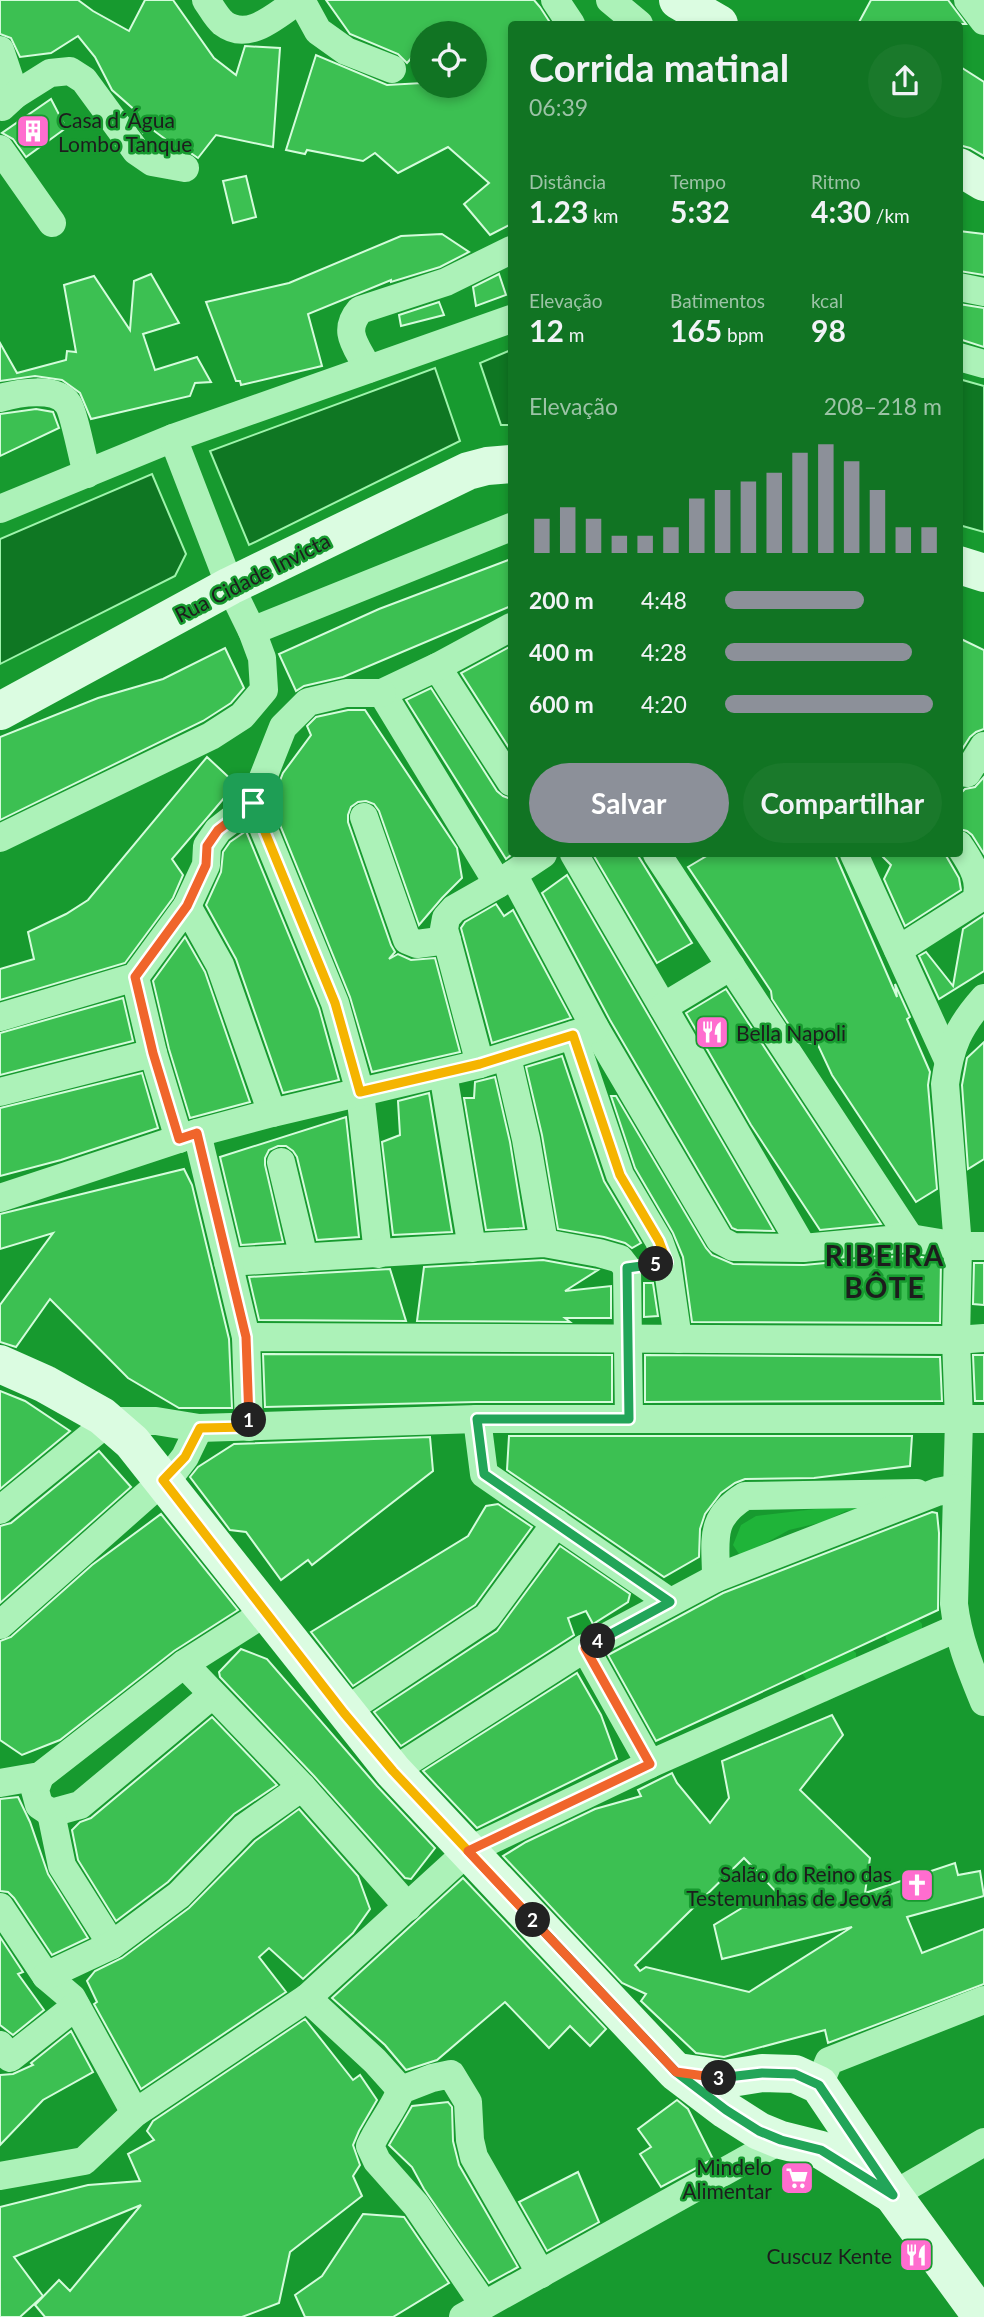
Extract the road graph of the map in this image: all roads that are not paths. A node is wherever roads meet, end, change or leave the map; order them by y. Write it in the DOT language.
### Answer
graph roads {
  1 [pos="206,0"];
  2 [pos="300,0"];
  3 [pos="555,0"];
  4 [pos="610,0"];
  5 [pos="678,0"];
  6 [pos="968,0"];
  7 [pos="569,21"];
  8 [pos="635,21"];
  9 [pos="714,21"];
  10 [pos="984,21"];
  11 [pos="0,50"];
  12 [pos="392,69"];
  13 [pos="4,104"];
  14 [pos="0,149"];
  15 [pos="185,168"];
  16 [pos="963,169"];
  17 [pos="984,182"];
  18 [pos="52,223"];
  19 [pos="508,251"];
  20 [pos="963,288"];
  21 [pos="984,292"];
  22 [pos="508,320"];
  23 [pos="963,358"];
  24 [pos="984,364"];
  25 [pos="368,369"];
  26 [pos="0,398"];
  27 [pos="173,438"];
  28 [pos="508,464"];
  29 [pos="87,474"];
  30 [pos="0,509"];
  31 [pos="508,528"];
  32 [pos="963,566"];
  33 [pos="984,573"];
  34 [pos="230,586"];
  35 [pos="508,629"];
  36 [pos="252,631"];
  37 [pos="436,667"];
  38 [pos="382,693"];
  39 [pos="0,711"];
  40 [pos="984,747"];
  41 [pos="970,776"];
  42 [pos="508,777"];
  43 [pos="253,803"];
  44 [pos="364,817"];
  45 [pos="0,838"];
  46 [pos="963,851"];
  47 [pos="539,857"];
  48 [pos="576,857"];
  49 [pos="659,857"];
  50 [pos="855,857"];
  51 [pos="506,879"];
  52 [pos="187,906"];
  53 [pos="447,940"];
  54 [pos="898,950"];
  55 [pos="731,966"];
  56 [pos="135,977"];
  57 [pos="984,999"];
  58 [pos="663,1007"];
  59 [pos="0,1017"];
  60 [pos="584,1031"];
  61 [pos="153,1053"];
  62 [pos="507,1056"];
  63 [pos="948,1060"];
  64 [pos="480,1064"];
  65 [pos="443,1073"];
  66 [pos="0,1092"];
  67 [pos="360,1092"];
  68 [pos="272,1113"];
  69 [pos="188,1136"];
  70 [pos="281,1162"];
  71 [pos="0,1198"];
  72 [pos="910,1238"];
  73 [pos="544,1243"];
  74 [pos="971,1246"];
  75 [pos="472,1248"];
  76 [pos="803,1248"];
  77 [pos="378,1254"];
  78 [pos="304,1258"];
  79 [pos="228,1262"];
  80 [pos="667,1262"];
  81 [pos="627,1268"];
  82 [pos="246,1337"];
  83 [pos="984,1338"];
  84 [pos="627,1339"];
  85 [pos="678,1339"];
  86 [pos="956,1340"];
  87 [pos="0,1364"];
  88 [pos="477,1419"];
  89 [pos="629,1419"];
  90 [pos="972,1420"];
  91 [pos="109,1421"];
  92 [pos="249,1427"];
  93 [pos="200,1428"];
  94 [pos="163,1480"];
  95 [pos="947,1490"];
  96 [pos="0,1510"];
  97 [pos="556,1523"];
  98 [pos="716,1578"];
  99 [pos="670,1602"];
  100 [pos="266,1612"];
  101 [pos="0,1625"];
  102 [pos="957,1628"];
  103 [pos="585,1648"];
  104 [pos="184,1664"];
  105 [pos="212,1695"];
  106 [pos="984,1702"];
  107 [pos="344,1713"];
  108 [pos="650,1764"];
  109 [pos="393,1771"];
  110 [pos="40,1776"];
  111 [pos="0,1783"];
  112 [pos="302,1787"];
  113 [pos="51,1813"];
  114 [pos="468,1851"];
  115 [pos="0,1907"];
  116 [pos="408,1907"];
  117 [pos="112,1945"];
  118 [pos="47,1976"];
  119 [pos="307,1998"];
  120 [pos="984,2000"];
  121 [pos="76,2006"];
  122 [pos="3,2057"];
  123 [pos="676,2072"];
  124 [pos="762,2073"];
  125 [pos="819,2085"];
  126 [pos="401,2091"];
  127 [pos="135,2113"];
  128 [pos="758,2129"];
  129 [pos="984,2142"];
  130 [pos="0,2176"];
  131 [pos="893,2195"];
  132 [pos="541,2274"];
  133 [pos="977,2296"];
  134 [pos="473,2311"];
  1 -- 2 [label="street"];
  2 -- 12 [label="street"];
  3 -- 7 [label="street"];
  4 -- 8 [label="street"];
  5 -- 9 [label="main road"];
  6 -- 10 [label="street"];
  11 -- 13 [label="street"];
  13 -- 15 [label="street"];
  14 -- 18 [label="street"];
  16 -- 17 [label="main road"];
  19 -- 25 [label="street"];
  20 -- 21 [label="street"];
  22 -- 25 [label="street"];
  23 -- 24 [label="street"];
  25 -- 27 [label="street"];
  26 -- 29 [label="street"];
  27 -- 29 [label="street"];
  27 -- 34 [label="street"];
  28 -- 34 [label="main road, Rua Cidade Invicta"];
  29 -- 30 [label="street"];
  31 -- 36 [label="street"];
  32 -- 33 [label="main road"];
  34 -- 36 [label="street"];
  34 -- 39 [label="main road, Rua Cidade Invicta"];
  35 -- 37 [label="street"];
  36 -- 45 [label="street"];
  37 -- 38 [label="street"];
  37 -- 42 [label="street"];
  38 -- 43 [label="street"];
  38 -- 51 [label="street"];
  40 -- 41 [label="street"];
  43 -- 52 [label="street"];
  43 -- 67 [label="street"];
  44 -- 53 [label="street"];
  46 -- 54 [label="street"];
  47 -- 51 [label="street"];
  48 -- 58 [label="street"];
  49 -- 55 [label="street"];
  50 -- 54 [label="street"];
  51 -- 53 [label="street"];
  51 -- 60 [label="street"];
  52 -- 56 [label="street"];
  52 -- 68 [label="street"];
  53 -- 64 [label="street"];
  54 -- 63 [label="street"];
  55 -- 58 [label="street"];
  55 -- 72 [label="street"];
  56 -- 59 [label="street"];
  56 -- 61 [label="street"];
  57 -- 63 [label="street"];
  58 -- 76 [label="street"];
  60 -- 62 [label="street"];
  60 -- 76 [label="street"];
  60 -- 80 [label="street"];
  61 -- 66 [label="street"];
  61 -- 69 [label="street"];
  62 -- 64 [label="street"];
  62 -- 73 [label="street"];
  63 -- 74 [label="street"];
  64 -- 65 [label="street"];
  65 -- 67 [label="street"];
  65 -- 75 [label="street"];
  67 -- 68 [label="street"];
  67 -- 77 [label="street"];
  68 -- 69 [label="street"];
  69 -- 71 [label="street"];
  69 -- 79 [label="street"];
  70 -- 78 [label="street"];
  72 -- 74 [label="street"];
  72 -- 76 [label="street"];
  73 -- 75 [label="street"];
  73 -- 81 [label="street"];
  74 -- 86 [label="street"];
  75 -- 77 [label="street"];
  77 -- 78 [label="street"];
  78 -- 79 [label="street"];
  79 -- 82 [label="street"];
  80 -- 81 [label="street"];
  80 -- 85 [label="street"];
  81 -- 84 [label="street"];
  82 -- 84 [label="street"];
  82 -- 92 [label="street"];
  83 -- 86 [label="street"];
  84 -- 85 [label="street"];
  84 -- 89 [label="street"];
  85 -- 86 [label="street"];
  86 -- 90 [label="street"];
  87 -- 91 [label="main road"];
  88 -- 89 [label="street"];
  88 -- 92 [label="street"];
  88 -- 97 [label="street"];
  89 -- 90 [label="street"];
  90 -- 95 [label="street"];
  91 -- 93 [label="street"];
  91 -- 94 [label="main road"];
  91 -- 96 [label="street"];
  92 -- 93 [label="street"];
  93 -- 94 [label="street"];
  94 -- 100 [label="main road"];
  94 -- 101 [label="street"];
  95 -- 98 [label="street"];
  95 -- 98 [label="street"];
  95 -- 102 [label="street"];
  97 -- 99 [label="street"];
  97 -- 107 [label="street"];
  98 -- 99 [label="street"];
  99 -- 103 [label="street"];
  100 -- 104 [label="street"];
  100 -- 107 [label="main road"];
  102 -- 106 [label="street"];
  102 -- 108 [label="street"];
  103 -- 108 [label="street"];
  103 -- 109 [label="street"];
  104 -- 105 [label="street"];
  104 -- 110 [label="street"];
  105 -- 112 [label="street"];
  105 -- 113 [label="street"];
  107 -- 109 [label="main road"];
  108 -- 114 [label="street"];
  109 -- 114 [label="main road"];
  110 -- 111 [label="street"];
  110 -- 113 [label="street"];
  112 -- 116 [label="street"];
  112 -- 117 [label="street"];
  113 -- 117 [label="street"];
  114 -- 116 [label="street"];
  114 -- 123 [label="main road"];
  115 -- 118 [label="street"];
  116 -- 119 [label="street"];
  117 -- 118 [label="street"];
  118 -- 121 [label="street"];
  119 -- 126 [label="street"];
  119 -- 127 [label="street"];
  120 -- 125 [label="street"];
  121 -- 122 [label="street"];
  121 -- 127 [label="street"];
  123 -- 124 [label="main road"];
  123 -- 128 [label="main road"];
  124 -- 125 [label="main road"];
  124 -- 128 [label="main road"];
  125 -- 128 [label="main road"];
  125 -- 131 [label="main road"];
  126 -- 132 [label="street"];
  126 -- 134 [label="street"];
  127 -- 130 [label="street"];
  128 -- 131 [label="main road"];
  128 -- 132 [label="street"];
  129 -- 131 [label="street"];
  131 -- 133 [label="main road"];
  132 -- 134 [label="street"];
}
